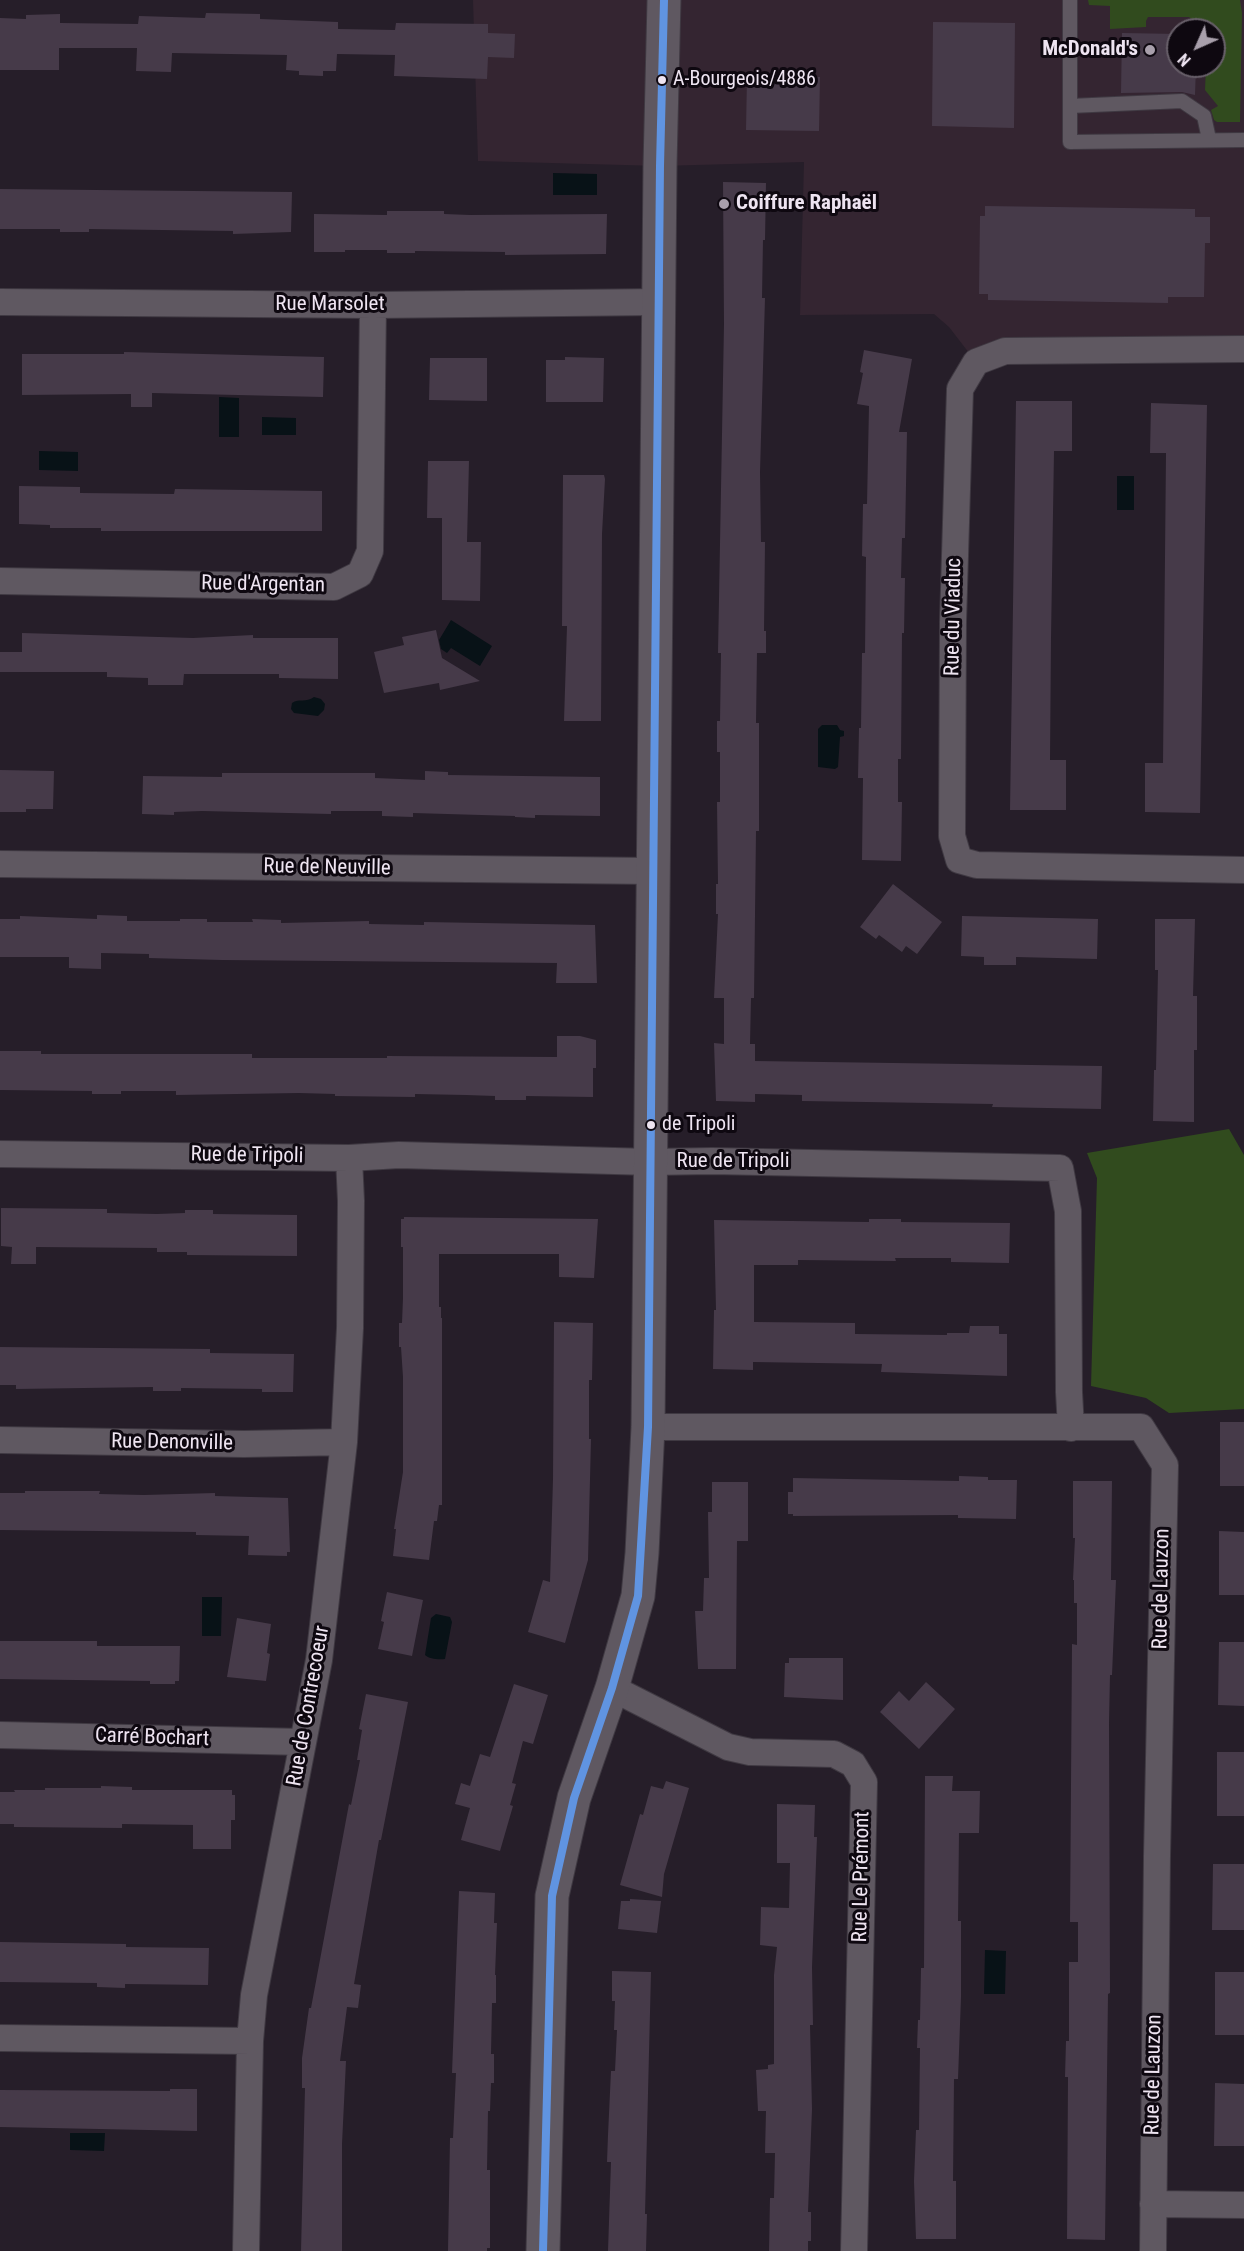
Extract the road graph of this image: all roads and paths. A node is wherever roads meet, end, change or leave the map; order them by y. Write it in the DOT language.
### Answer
graph roads {
  1 [pos="664,0"];
  2 [pos="1070,0"];
  3 [pos="1070,106"];
  4 [pos="1209,139"];
  5 [pos="1244,140"];
  6 [pos="0,302"];
  7 [pos="660,302"];
  8 [pos="373,305"];
  9 [pos="1244,349"];
  10 [pos="0,581"];
  11 [pos="0,864"];
  12 [pos="1244,870"];
  13 [pos="654,871"];
  14 [pos="0,1154"];
  15 [pos="349,1158"];
  16 [pos="650,1162"];
  17 [pos="648,1427"];
  18 [pos="1071,1428"];
  19 [pos="0,1440"];
  20 [pos="344,1442"];
  21 [pos="612,1689"];
  22 [pos="0,1735"];
  23 [pos="303,1742"];
  24 [pos="0,2038"];
  25 [pos="250,2041"];
  26 [pos="1153,2204"];
  27 [pos="1244,2205"];
  28 [pos="246,2251"];
  29 [pos="543,2251"];
  30 [pos="854,2251"];
  31 [pos="1153,2251"];
  1 -- 7 [label="street"];
  2 -- 3 [label="lane"];
  3 -- 4 [label="lane"];
  3 -- 4 [label="lane"];
  4 -- 5 [label="lane"];
  6 -- 8 [label="street, Rue Marsolet"];
  7 -- 8 [label="street, Rue Marsolet"];
  7 -- 13 [label="street"];
  8 -- 10 [label="street, Rue d'Argentan"];
  9 -- 12 [label="street, Rue du Viaduc"];
  11 -- 13 [label="street, Rue de Neuville"];
  13 -- 16 [label="street"];
  14 -- 15 [label="street, Rue de Tripoli"];
  15 -- 16 [label="street, Rue de Tripoli"];
  15 -- 20 [label="street, Rue de Contrecoeur"];
  16 -- 17 [label="street"];
  16 -- 18 [label="street, Rue de Tripoli"];
  17 -- 18 [label="street, Rue de Lauzon"];
  17 -- 21 [label="street"];
  18 -- 26 [label="street, Rue de Lauzon"];
  19 -- 20 [label="street, Rue Denonville"];
  20 -- 23 [label="street, Rue de Contrecoeur"];
  21 -- 29 [label="street"];
  21 -- 30 [label="street, Rue Le Prémont"];
  22 -- 23 [label="street, Carré Bochart"];
  23 -- 25 [label="street, Rue de Contrecoeur"];
  24 -- 25 [label="street"];
  25 -- 28 [label="street, Rue de Contrecoeur"];
  26 -- 27 [label="street"];
  26 -- 31 [label="street, Rue de Lauzon"];
}
